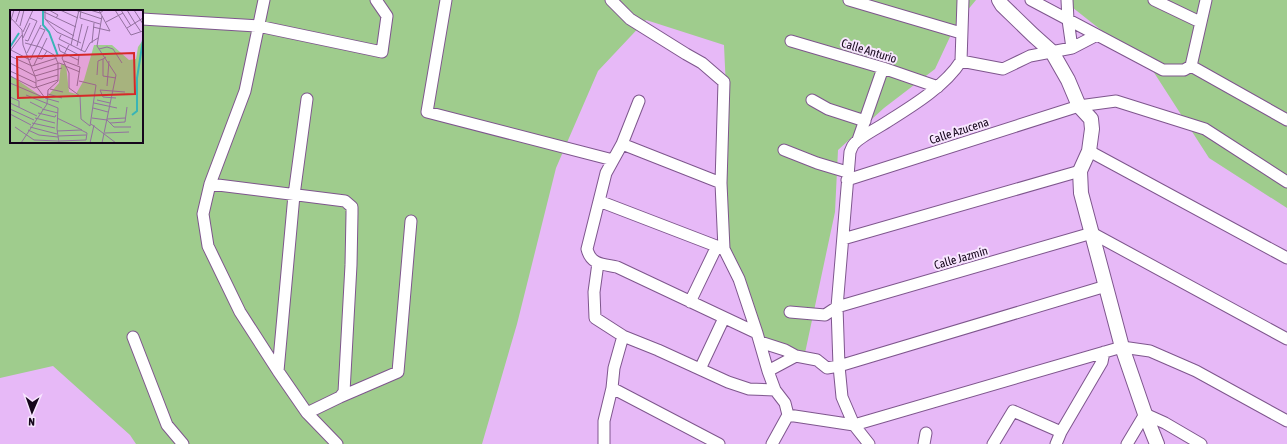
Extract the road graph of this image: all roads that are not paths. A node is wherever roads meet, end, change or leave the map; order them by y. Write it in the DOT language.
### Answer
graph roads {
  1 [pos="264,0"];
  2 [pos="376,0"];
  3 [pos="446,0"];
  4 [pos="611,0"];
  5 [pos="849,0"];
  6 [pos="963,0"];
  7 [pos="999,0"];
  8 [pos="1030,0"];
  9 [pos="1067,0"];
  10 [pos="1154,0"];
  11 [pos="1206,0"];
  12 [pos="143,19"];
  13 [pos="1068,20"];
  14 [pos="1200,22"];
  15 [pos="258,26"];
  16 [pos="961,33"];
  17 [pos="1097,35"];
  18 [pos="791,41"];
  19 [pos="1072,48"];
  20 [pos="1052,52"];
  21 [pos="960,61"];
  22 [pos="1191,66"];
  23 [pos="883,68"];
  24 [pos="938,87"];
  25 [pos="307,99"];
  26 [pos="812,100"];
  27 [pos="639,101"];
  28 [pos="1079,106"];
  29 [pos="1287,120"];
  30 [pos="865,121"];
  31 [pos="858,140"];
  32 [pos="622,144"];
  33 [pos="784,150"];
  34 [pos="1089,151"];
  35 [pos="613,160"];
  36 [pos="1080,171"];
  37 [pos="847,176"];
  38 [pos="1287,182"];
  39 [pos="721,183"];
  40 [pos="210,184"];
  41 [pos="294,195"];
  42 [pos="599,201"];
  43 [pos="411,221"];
  44 [pos="1092,233"];
  45 [pos="842,239"];
  46 [pos="720,247"];
  47 [pos="1287,258"];
  48 [pos="598,263"];
  49 [pos="1106,286"];
  50 [pos="690,302"];
  51 [pos="837,307"];
  52 [pos="790,312"];
  53 [pos="724,318"];
  54 [pos="623,336"];
  55 [pos="133,337"];
  56 [pos="758,337"];
  57 [pos="1287,339"];
  58 [pos="1122,347"];
  59 [pos="1104,352"];
  60 [pos="796,356"];
  61 [pos="839,366"];
  62 [pos="700,369"];
  63 [pos="768,371"];
  64 [pos="278,372"];
  65 [pos="612,388"];
  66 [pos="775,390"];
  67 [pos="340,397"];
  68 [pos="307,412"];
  69 [pos="1145,414"];
  70 [pos="788,415"];
  71 [pos="1287,421"];
  72 [pos="854,425"];
  73 [pos="1061,432"];
  74 [pos="183,444"];
  75 [pos="338,444"];
  76 [pos="604,444"];
  77 [pos="719,444"];
  78 [pos="772,444"];
  79 [pos="869,444"];
  80 [pos="993,444"];
  81 [pos="1056,444"];
  82 [pos="1127,444"];
  83 [pos="1157,444"];
  84 [pos="1202,444"];
  1 -- 15 [label="street"];
  2 -- 15 [label="street"];
  3 -- 35 [label="street"];
  4 -- 39 [label="street"];
  5 -- 16 [label="street"];
  6 -- 16 [label="street"];
  7 -- 20 [label="street"];
  8 -- 13 [label="street"];
  9 -- 13 [label="street"];
  10 -- 14 [label="street"];
  11 -- 14 [label="street"];
  12 -- 15 [label="street"];
  13 -- 17 [label="street"];
  13 -- 19 [label="street"];
  14 -- 22 [label="street"];
  15 -- 40 [label="street"];
  16 -- 21 [label="street"];
  17 -- 19 [label="street"];
  17 -- 22 [label="street"];
  18 -- 23 [label="street, Calle Anturio"];
  19 -- 20 [label="street"];
  20 -- 21 [label="street"];
  20 -- 28 [label="street"];
  21 -- 24 [label="street"];
  22 -- 29 [label="street"];
  23 -- 24 [label="street, Calle Anturio"];
  23 -- 30 [label="street"];
  24 -- 31 [label="street"];
  25 -- 41 [label="street"];
  26 -- 30 [label="street"];
  27 -- 32 [label="street"];
  28 -- 34 [label="street"];
  28 -- 37 [label="street, Calle Azucena"];
  28 -- 38 [label="street, Calle Azucena"];
  30 -- 31 [label="street"];
  31 -- 37 [label="street"];
  32 -- 35 [label="street"];
  32 -- 39 [label="street"];
  33 -- 37 [label="street"];
  34 -- 36 [label="street"];
  34 -- 47 [label="street"];
  35 -- 42 [label="street"];
  36 -- 44 [label="street"];
  36 -- 45 [label="street"];
  37 -- 45 [label="street"];
  39 -- 46 [label="street"];
  40 -- 41 [label="street"];
  40 -- 64 [label="street"];
  41 -- 64 [label="street"];
  41 -- 67 [label="street"];
  42 -- 46 [label="street"];
  42 -- 48 [label="street"];
  43 -- 67 [label="street"];
  44 -- 49 [label="street"];
  44 -- 51 [label="street, Calle Jazmín"];
  44 -- 57 [label="street"];
  45 -- 51 [label="street"];
  46 -- 50 [label="street"];
  46 -- 56 [label="street"];
  48 -- 50 [label="street"];
  48 -- 54 [label="street"];
  49 -- 58 [label="street"];
  49 -- 61 [label="street"];
  50 -- 53 [label="street"];
  51 -- 52 [label="street, Calle Jazmín"];
  51 -- 61 [label="street"];
  53 -- 56 [label="street"];
  53 -- 62 [label="street"];
  54 -- 62 [label="street"];
  54 -- 65 [label="street"];
  55 -- 74 [label="street"];
  56 -- 60 [label="street"];
  56 -- 63 [label="street"];
  58 -- 59 [label="street"];
  58 -- 69 [label="street"];
  58 -- 71 [label="street"];
  59 -- 72 [label="street"];
  59 -- 73 [label="street"];
  60 -- 61 [label="street"];
  60 -- 63 [label="street"];
  61 -- 72 [label="street"];
  62 -- 66 [label="street"];
  63 -- 66 [label="street"];
  64 -- 68 [label="street"];
  65 -- 76 [label="street"];
  65 -- 77 [label="street"];
  66 -- 70 [label="street"];
  67 -- 68 [label="street"];
  68 -- 75 [label="street"];
  69 -- 82 [label="street"];
  69 -- 83 [label="street"];
  69 -- 84 [label="street"];
  70 -- 72 [label="street"];
  70 -- 78 [label="street"];
  72 -- 79 [label="street"];
  73 -- 80 [label="street"];
  73 -- 81 [label="street"];
}
